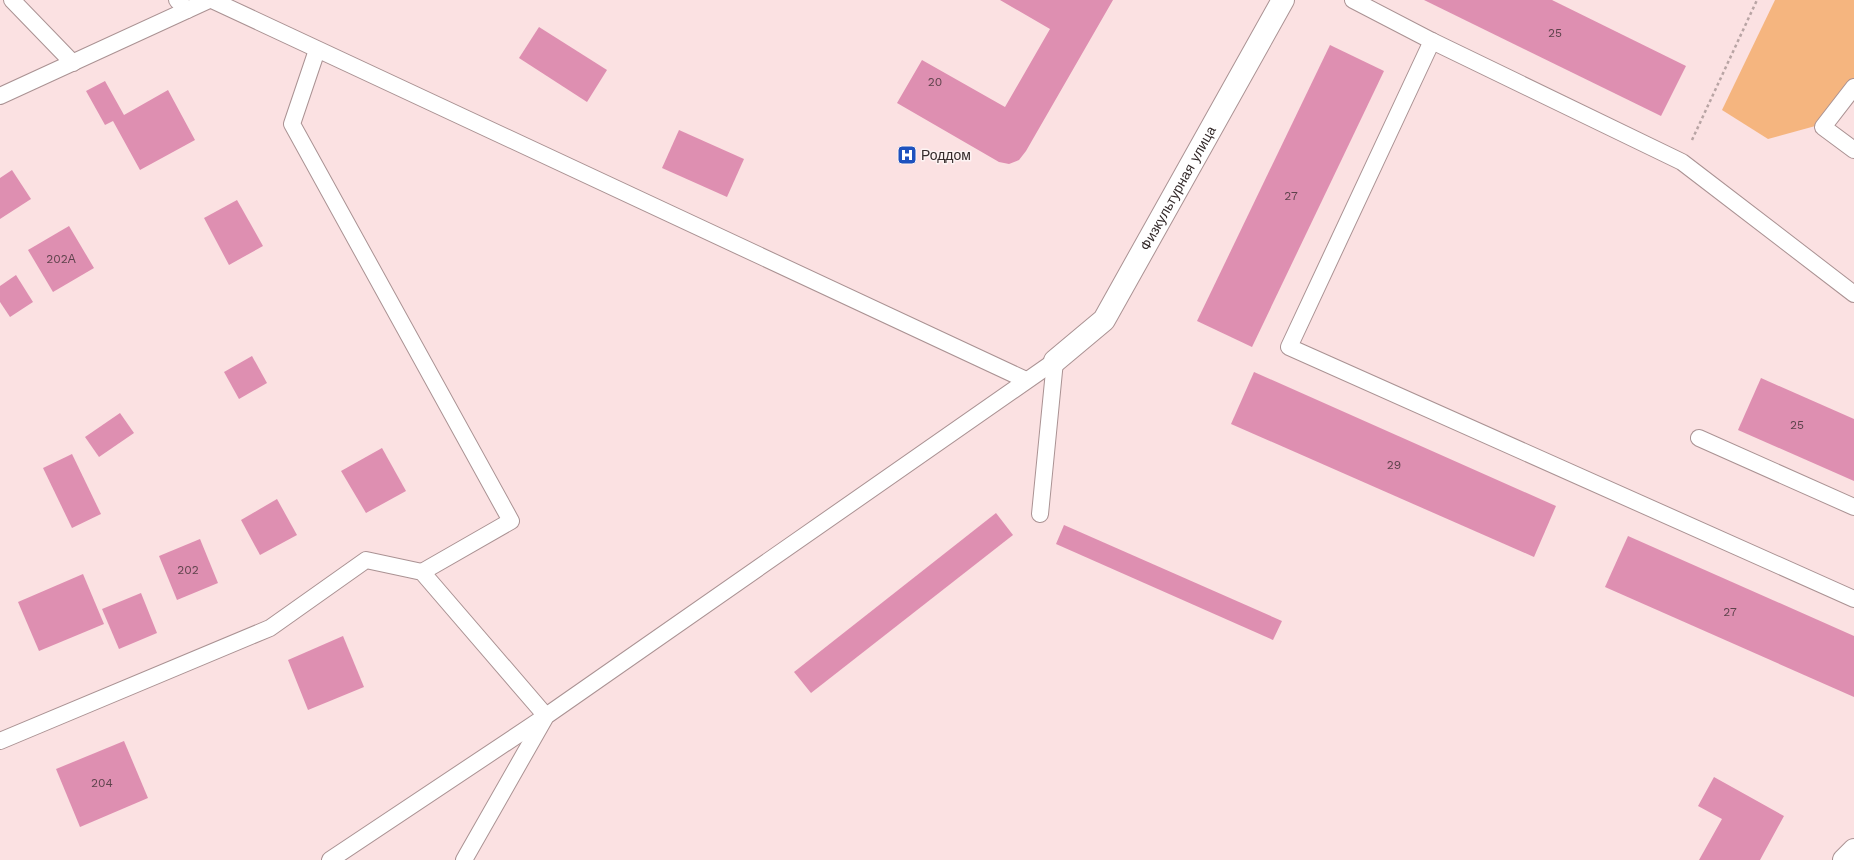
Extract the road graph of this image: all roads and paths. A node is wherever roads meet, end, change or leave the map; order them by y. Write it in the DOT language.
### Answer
graph roads {
  1 [pos="12,0"];
  2 [pos="211,0"];
  3 [pos="1283,0"];
  4 [pos="1353,0"];
  5 [pos="1757,0"];
  6 [pos="182,5"];
  7 [pos="1432,41"];
  8 [pos="317,50"];
  9 [pos="73,63"];
  10 [pos="1854,87"];
  11 [pos="0,96"];
  12 [pos="1854,150"];
  13 [pos="1682,162"];
  14 [pos="1854,294"];
  15 [pos="1055,361"];
  16 [pos="1026,380"];
  17 [pos="1699,438"];
  18 [pos="1854,507"];
  19 [pos="1040,514"];
  20 [pos="422,572"];
  21 [pos="1854,599"];
  22 [pos="546,716"];
  23 [pos="0,741"];
  24 [pos="1854,850"];
  25 [pos="330,860"];
  26 [pos="464,860"];
  27 [pos="1844,860"];
  1 -- 9 [label="lane"];
  2 -- 6 [label="lane"];
  2 -- 8 [label="lane"];
  3 -- 15 [label="street, Физкультурная улица"];
  4 -- 7 [label="lane"];
  5 -- 13 [label="path"];
  6 -- 9 [label="lane"];
  7 -- 13 [label="lane"];
  7 -- 21 [label="lane"];
  8 -- 16 [label="lane"];
  8 -- 20 [label="lane"];
  9 -- 11 [label="lane"];
  10 -- 12 [label="lane"];
  13 -- 14 [label="lane"];
  15 -- 16 [label="lane"];
  15 -- 19 [label="lane"];
  16 -- 22 [label="lane"];
  17 -- 18 [label="lane"];
  20 -- 22 [label="lane"];
  20 -- 23 [label="lane"];
  22 -- 25 [label="lane"];
  22 -- 26 [label="lane"];
  24 -- 27 [label="street"];
}
